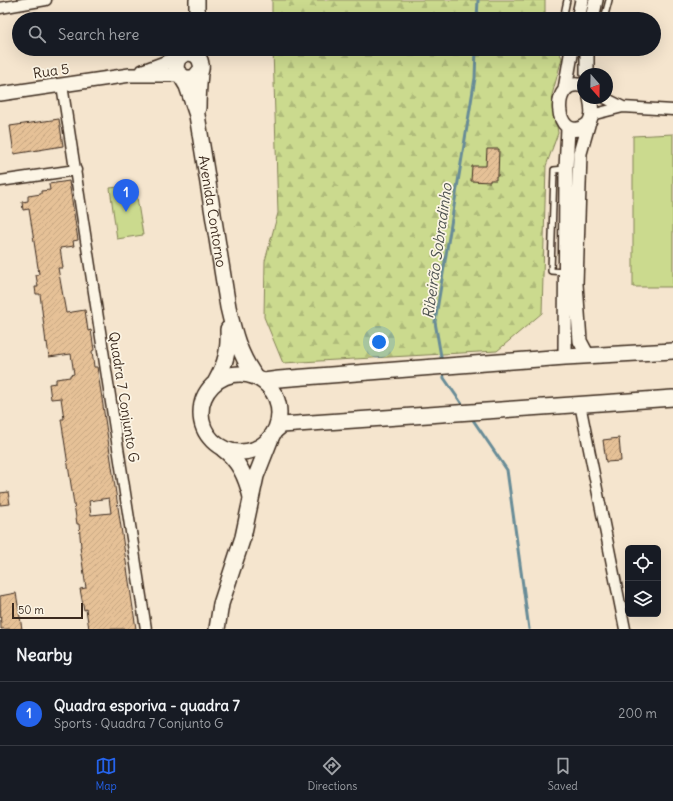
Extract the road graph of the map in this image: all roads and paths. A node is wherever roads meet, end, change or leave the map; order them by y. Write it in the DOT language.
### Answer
graph roads {
  1 [pos="46,0"];
  2 [pos="567,0"];
  3 [pos="582,0"];
  4 [pos="596,0"];
  5 [pos="608,0"];
  6 [pos="196,2"];
  7 [pos="0,8"];
  8 [pos="194,12"];
  9 [pos="197,12"];
  10 [pos="564,12"];
  11 [pos="579,12"];
  12 [pos="593,12"];
  13 [pos="605,12"];
  14 [pos="179,56"];
  15 [pos="180,56"];
  16 [pos="571,56"];
  17 [pos="586,56"];
  18 [pos="200,60"];
  19 [pos="587,68"];
  20 [pos="130,75"];
  21 [pos="180,75"];
  22 [pos="62,85"];
  23 [pos="577,85"];
  24 [pos="564,89"];
  25 [pos="0,94"];
  26 [pos="613,102"];
  27 [pos="592,104"];
  28 [pos="623,107"];
  29 [pos="673,109"];
  30 [pos="197,115"];
  31 [pos="590,120"];
  32 [pos="568,128"];
  33 [pos="76,170"];
  34 [pos="0,181"];
  35 [pos="228,307"];
  36 [pos="673,351"];
  37 [pos="588,356"];
  38 [pos="565,357"];
  39 [pos="259,378"];
  40 [pos="216,381"];
  41 [pos="673,398"];
  42 [pos="580,404"];
  43 [pos="274,433"];
  44 [pos="223,449"];
  45 [pos="252,500"];
  46 [pos="146,629"];
  47 [pos="217,629"];
  48 [pos="625,629"];
  1 -- 7 [label="street"];
  2 -- 10 [label="lane"];
  3 -- 11 [label="street"];
  4 -- 12 [label="street"];
  5 -- 13 [label="lane"];
  6 -- 8 [label="main road"];
  6 -- 9 [label="main road"];
  14 -- 20 [label="street, Rua 5"];
  15 -- 21 [label="main road"];
  16 -- 24 [label="street"];
  17 -- 19 [label="street"];
  18 -- 21 [label="main road"];
  18 -- 30 [label="main road, Avenida Contorno"];
  20 -- 21 [label="street, Rua 5"];
  20 -- 22 [label="street, Rua 5"];
  21 -- 30 [label="main road, Avenida Contorno"];
  22 -- 25 [label="street, Rua 5"];
  22 -- 33 [label="street, Quadra 7 Conjunto G"];
  23 -- 24 [label="street"];
  24 -- 32 [label="street"];
  26 -- 28 [label="street"];
  27 -- 31 [label="street"];
  28 -- 29 [label="street"];
  28 -- 31 [label="street"];
  30 -- 35 [label="main road, Avenida Contorno"];
  31 -- 32 [label="street"];
  31 -- 37 [label="street"];
  32 -- 38 [label="street"];
  33 -- 34 [label="street"];
  33 -- 46 [label="street, Quadra 7 Conjunto G"];
  35 -- 39 [label="main road, Avenida Contorno"];
  35 -- 40 [label="main road, Avenida Contorno"];
  36 -- 37 [label="main road"];
  37 -- 38 [label="main road"];
  38 -- 39 [label="main road"];
  39 -- 40 [label="main road"];
  39 -- 43 [label="main road"];
  40 -- 44 [label="main road"];
  41 -- 42 [label="main road"];
  42 -- 43 [label="main road"];
  42 -- 48 [label="street"];
  43 -- 44 [label="main road"];
  43 -- 45 [label="main road"];
  44 -- 45 [label="main road"];
  45 -- 47 [label="main road"];
}
